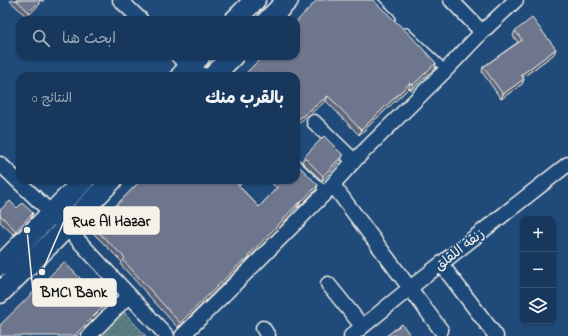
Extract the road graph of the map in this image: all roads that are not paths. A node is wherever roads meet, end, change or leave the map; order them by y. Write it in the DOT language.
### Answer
graph roads {
  1 [pos="120,0"];
  2 [pos="254,0"];
  3 [pos="288,0"];
  4 [pos="373,0"];
  5 [pos="451,0"];
  6 [pos="516,0"];
  7 [pos="137,16"];
  8 [pos="239,16"];
  9 [pos="272,16"];
  10 [pos="482,32"];
  11 [pos="229,60"];
  12 [pos="446,70"];
  13 [pos="217,72"];
  14 [pos="314,122"];
  15 [pos="354,161"];
  16 [pos="0,164"];
  17 [pos="568,164"];
  18 [pos="300,166"];
  19 [pos="16,179"];
  20 [pos="21,184"];
  21 [pos="80,184"];
  22 [pos="108,184"];
  23 [pos="329,189"];
  24 [pos="51,213"];
  25 [pos="66,228"];
  26 [pos="441,264"];
  27 [pos="0,266"];
  28 [pos="328,284"];
  29 [pos="410,288"];
  30 [pos="0,293"];
  31 [pos="129,294"];
  32 [pos="362,326"];
  33 [pos="441,330"];
  34 [pos="88,336"];
  35 [pos="167,336"];
  36 [pos="182,336"];
  37 [pos="351,336"];
  38 [pos="496,336"];
  1 -- 7 [label="street"];
  2 -- 8 [label="street"];
  3 -- 9 [label="street"];
  4 -- 12 [label="lane"];
  5 -- 10 [label="street"];
  6 -- 10 [label="street"];
  10 -- 12 [label="street"];
  11 -- 13 [label="street"];
  12 -- 15 [label="street"];
  14 -- 15 [label="street"];
  15 -- 23 [label="street"];
  16 -- 19 [label="street"];
  17 -- 26 [label="street, زنقة اللقلق"];
  18 -- 23 [label="lane"];
  20 -- 24 [label="street"];
  21 -- 24 [label="street"];
  22 -- 25 [label="street"];
  23 -- 29 [label="street"];
  23 -- 36 [label="street"];
  24 -- 25 [label="street"];
  24 -- 27 [label="street"];
  25 -- 30 [label="street"];
  25 -- 31 [label="street"];
  26 -- 29 [label="street, زنقة اللقلق"];
  26 -- 38 [label="street"];
  28 -- 32 [label="street"];
  29 -- 32 [label="street, زنقة اللقلق"];
  29 -- 33 [label="street"];
  31 -- 34 [label="street"];
  31 -- 35 [label="street"];
  32 -- 37 [label="street, زنقة اللقلق"];
}
